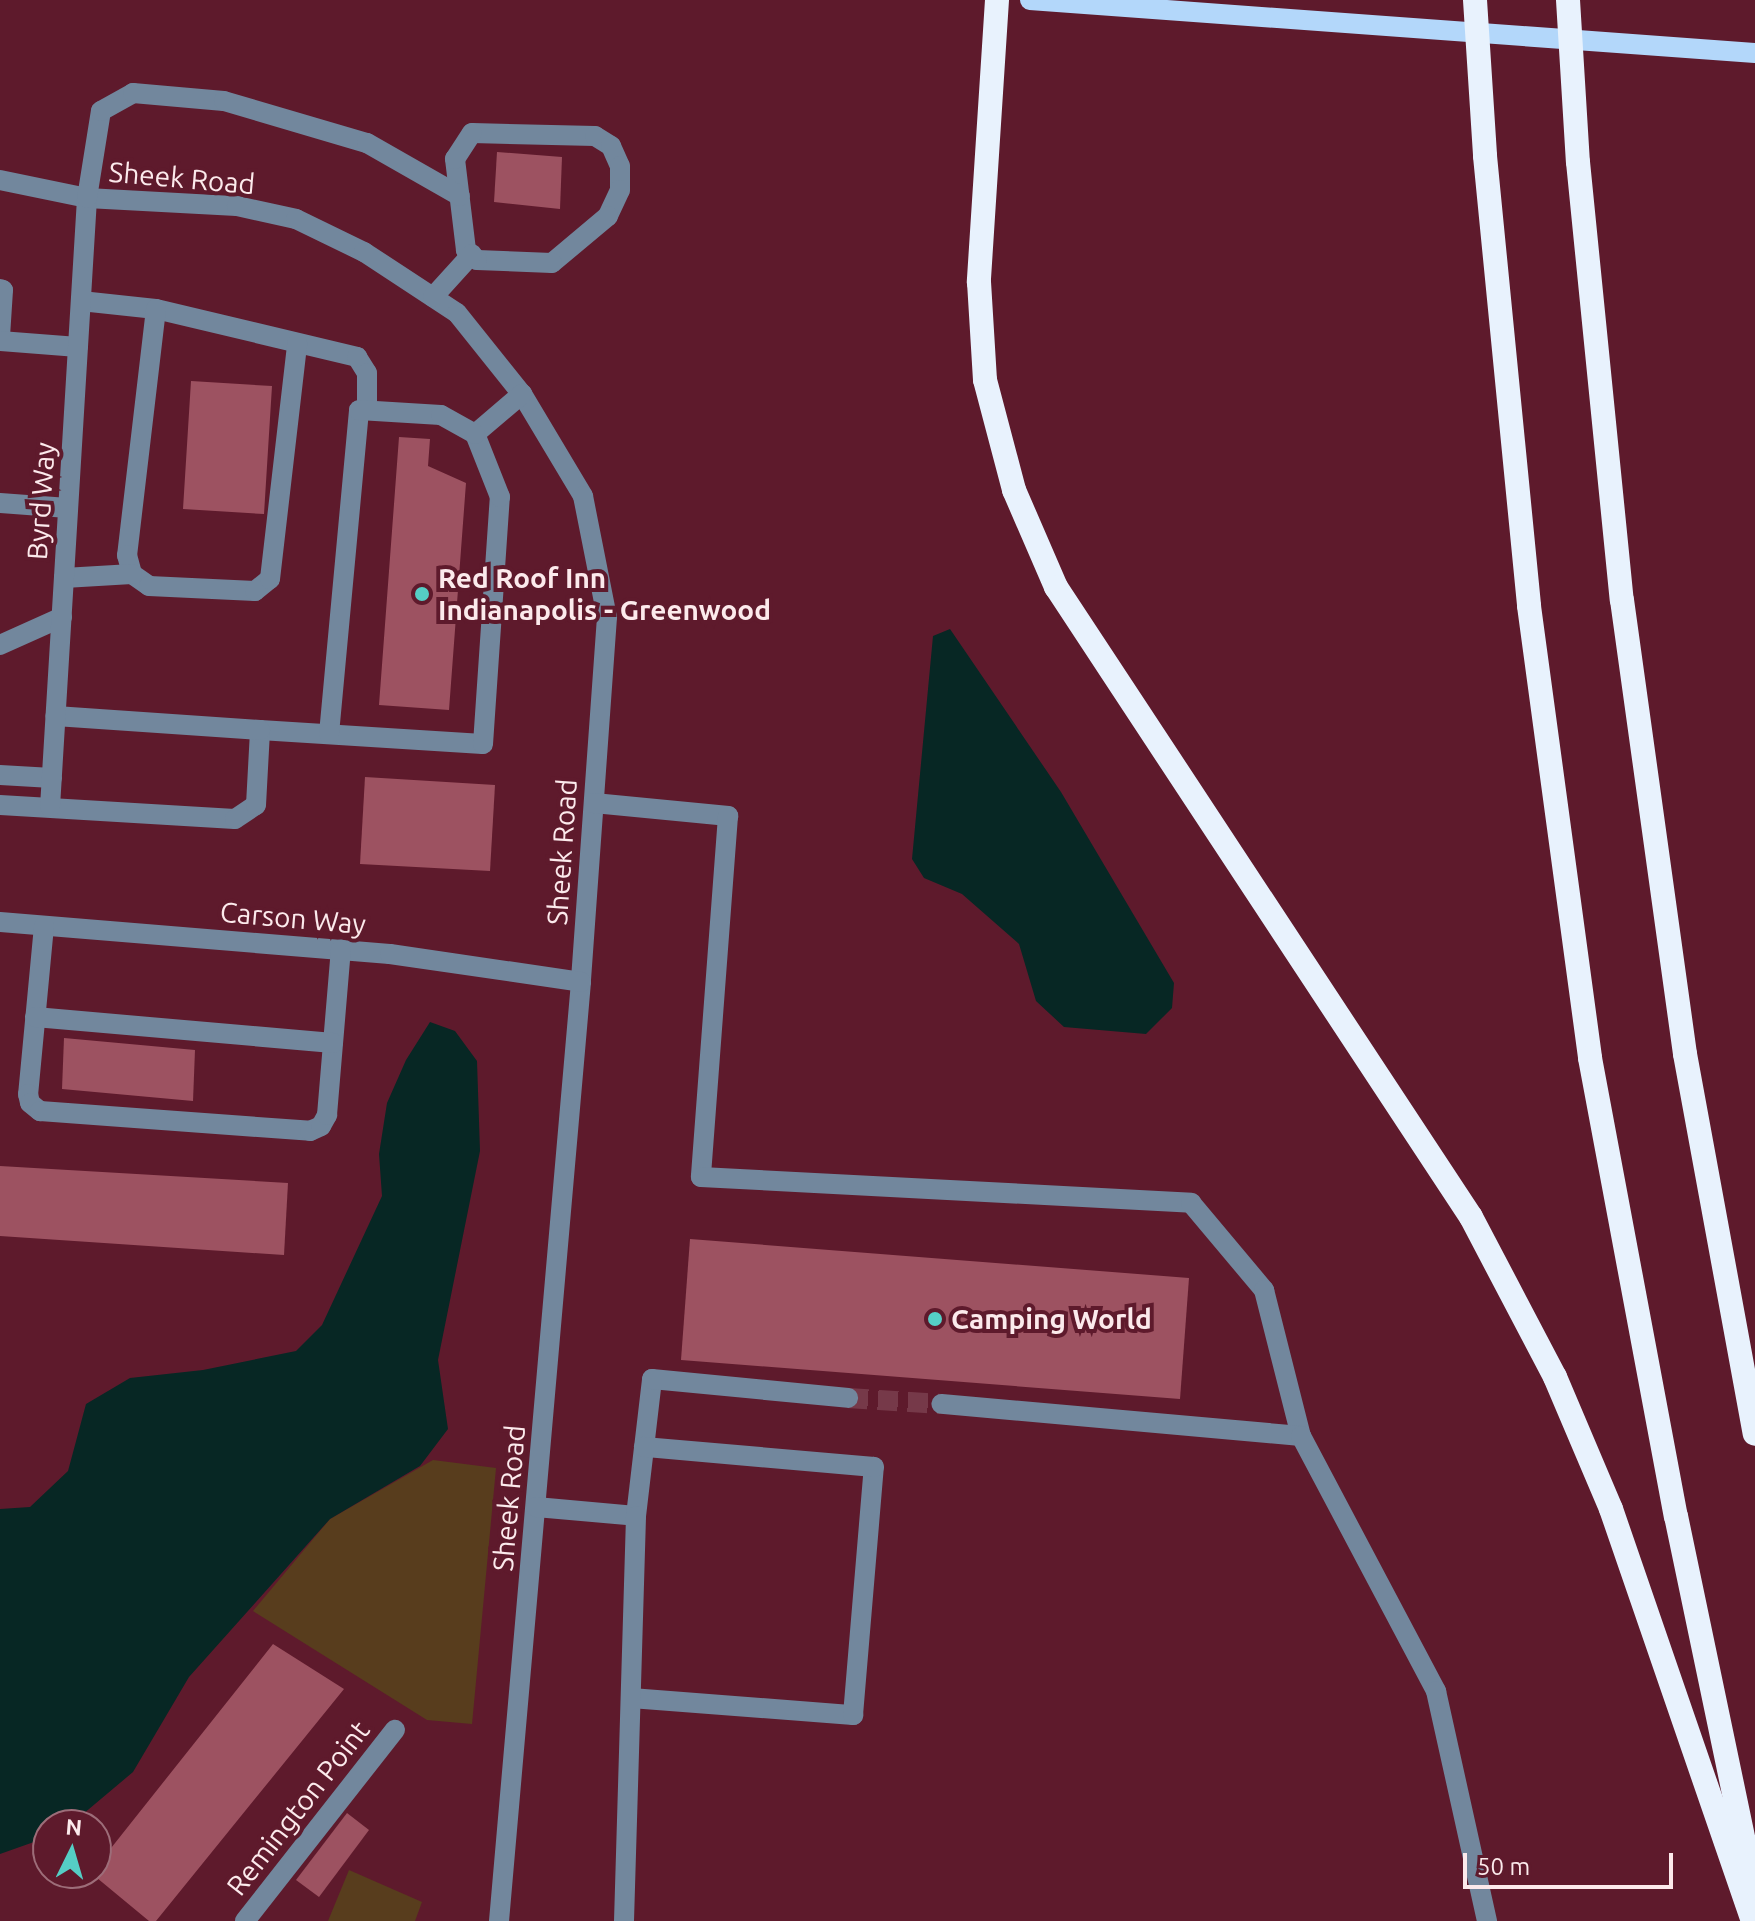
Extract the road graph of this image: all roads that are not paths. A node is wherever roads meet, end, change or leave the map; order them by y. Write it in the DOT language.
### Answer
graph roads {
  1 [pos="997,0"];
  2 [pos="1030,0"];
  3 [pos="1475,0"];
  4 [pos="1568,0"];
  5 [pos="1755,53"];
  6 [pos="0,180"];
  7 [pos="460,196"];
  8 [pos="87,198"];
  9 [pos="472,254"];
  10 [pos="0,289"];
  11 [pos="433,297"];
  12 [pos="81,301"];
  13 [pos="156,309"];
  14 [pos="0,339"];
  15 [pos="297,344"];
  16 [pos="78,347"];
  17 [pos="522,394"];
  18 [pos="367,410"];
  19 [pos="475,434"];
  20 [pos="0,503"];
  21 [pos="68,508"];
  22 [pos="132,574"];
  23 [pos="64,578"];
  24 [pos="62,617"];
  25 [pos="0,645"];
  26 [pos="55,716"];
  27 [pos="260,730"];
  28 [pos="329,734"];
  29 [pos="0,775"];
  30 [pos="52,778"];
  31 [pos="594,803"];
  32 [pos="0,805"];
  33 [pos="50,807"];
  34 [pos="0,922"];
  35 [pos="44,926"];
  36 [pos="341,950"];
  37 [pos="581,982"];
  38 [pos="35,1017"];
  39 [pos="333,1043"];
  40 [pos="848,1398"];
  41 [pos="941,1404"];
  42 [pos="1755,1434"];
  43 [pos="1301,1436"];
  44 [pos="644,1447"];
  45 [pos="536,1507"];
  46 [pos="636,1516"];
  47 [pos="631,1698"];
  48 [pos="395,1730"];
  49 [pos="1755,1892"];
  50 [pos="245,1921"];
  51 [pos="499,1921"];
  52 [pos="624,1921"];
  53 [pos="1487,1921"];
  54 [pos="1753,1921"];
  1 -- 54 [label="highway"];
  2 -- 5 [label="main road"];
  3 -- 49 [label="highway"];
  4 -- 42 [label="highway"];
  6 -- 8 [label="street, Sheek Road"];
  7 -- 8 [label="street, Byrd Way"];
  7 -- 9 [label="street"];
  7 -- 9 [label="street"];
  8 -- 11 [label="street, Sheek Road"];
  8 -- 12 [label="street, Byrd Way"];
  9 -- 11 [label="street"];
  10 -- 14 [label="street"];
  11 -- 17 [label="street, Sheek Road"];
  12 -- 13 [label="street"];
  12 -- 16 [label="street, Byrd Way"];
  13 -- 15 [label="street"];
  13 -- 22 [label="street"];
  14 -- 16 [label="street"];
  15 -- 18 [label="street"];
  15 -- 22 [label="street"];
  16 -- 21 [label="street, Byrd Way"];
  17 -- 19 [label="street"];
  17 -- 31 [label="street, Sheek Road"];
  18 -- 19 [label="street"];
  18 -- 28 [label="street"];
  19 -- 28 [label="street"];
  20 -- 21 [label="street"];
  21 -- 23 [label="street, Byrd Way"];
  22 -- 23 [label="street"];
  23 -- 24 [label="street, Byrd Way"];
  24 -- 25 [label="street"];
  24 -- 26 [label="street, Byrd Way"];
  26 -- 27 [label="street"];
  26 -- 30 [label="street, Byrd Way"];
  27 -- 28 [label="street"];
  27 -- 33 [label="street"];
  29 -- 30 [label="street"];
  30 -- 33 [label="street, Byrd Way"];
  31 -- 37 [label="street, Sheek Road"];
  31 -- 43 [label="street"];
  32 -- 33 [label="street"];
  34 -- 35 [label="street, Carson Way"];
  35 -- 36 [label="street, Carson Way"];
  35 -- 38 [label="street"];
  36 -- 37 [label="street, Carson Way"];
  36 -- 39 [label="street"];
  37 -- 45 [label="street, Sheek Road"];
  38 -- 39 [label="street"];
  38 -- 39 [label="street"];
  40 -- 44 [label="street"];
  41 -- 43 [label="street"];
  43 -- 53 [label="street"];
  44 -- 46 [label="street"];
  44 -- 47 [label="street"];
  45 -- 46 [label="street"];
  45 -- 51 [label="street, Sheek Road"];
  46 -- 47 [label="street"];
  47 -- 52 [label="street"];
  48 -- 50 [label="street, Remington Point"];
}
